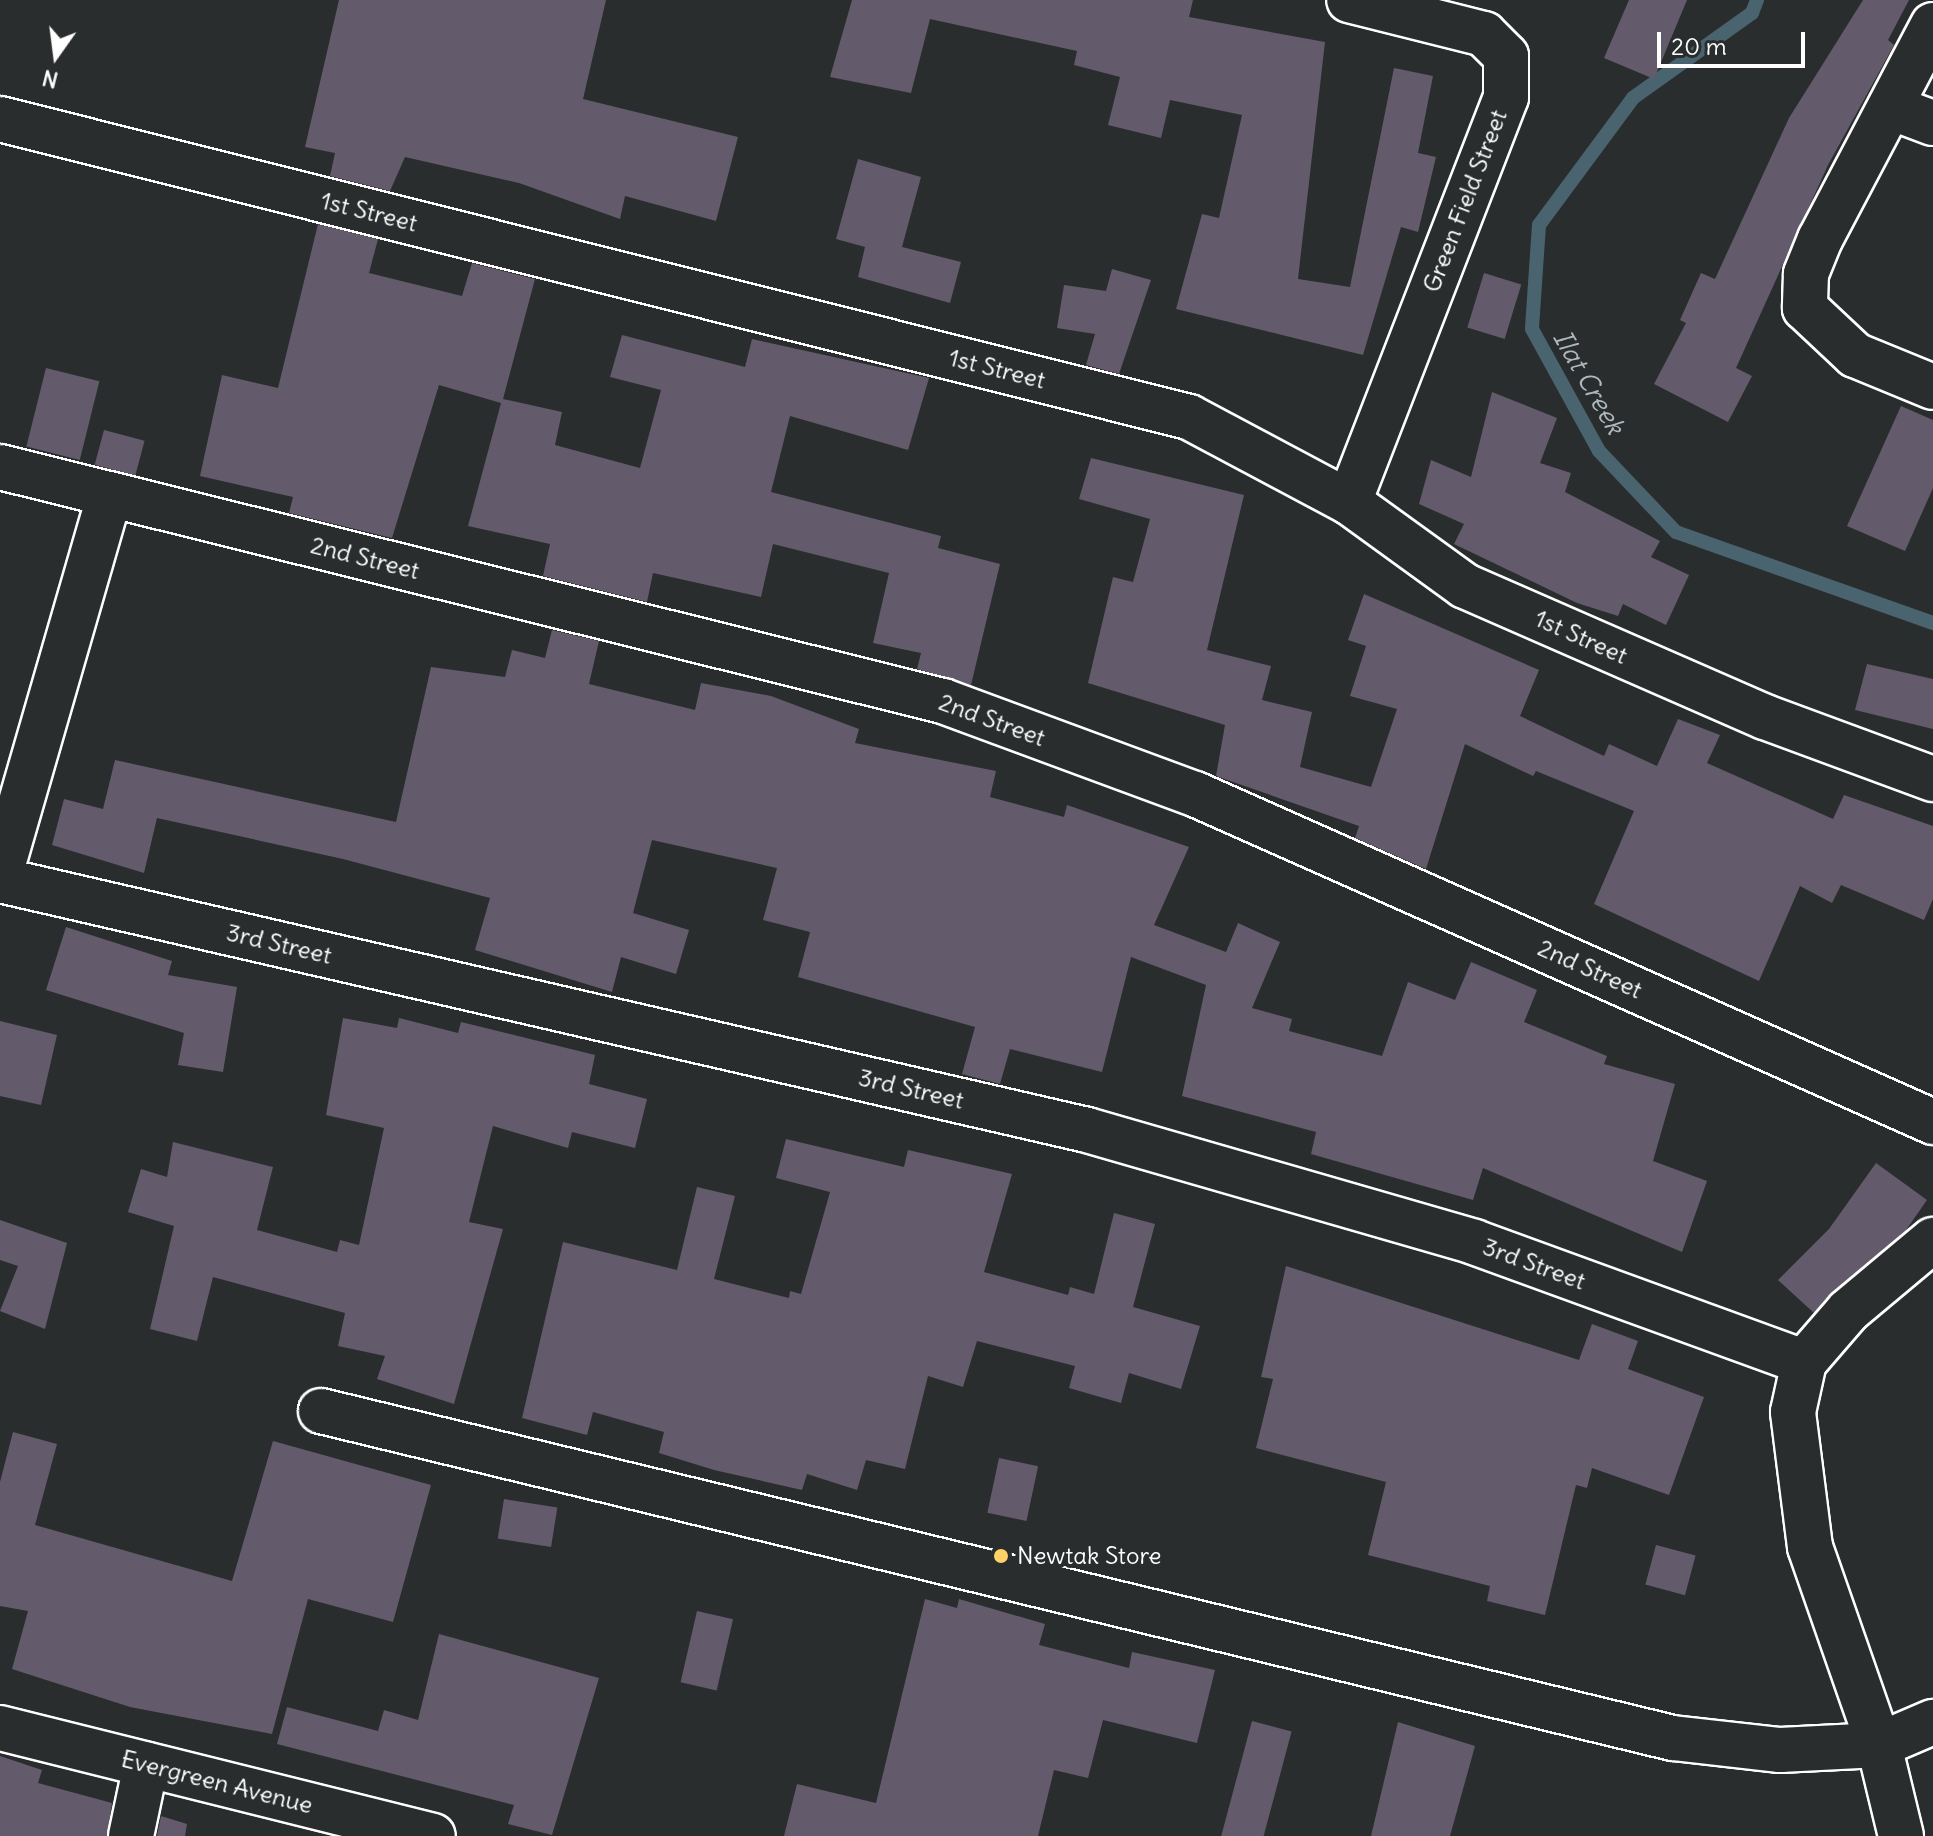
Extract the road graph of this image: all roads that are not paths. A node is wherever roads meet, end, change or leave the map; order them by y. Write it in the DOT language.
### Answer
graph roads {
  1 [pos="1349,0"];
  2 [pos="1933,25"];
  3 [pos="1890,107"];
  4 [pos="0,119"];
  5 [pos="1933,123"];
  6 [pos="1933,387"];
  7 [pos="0,467"];
  8 [pos="110,495"];
  9 [pos="1349,502"];
  10 [pos="1933,779"];
  11 [pos="0,878"];
  12 [pos="1933,1122"];
  13 [pos="1933,1240"];
  14 [pos="1804,1362"];
  15 [pos="321,1411"];
  16 [pos="1933,1722"];
  17 [pos="0,1728"];
  18 [pos="1879,1745"];
  19 [pos="146,1765"];
  20 [pos="131,1836"];
  21 [pos="433,1836"];
  22 [pos="1901,1836"];
  1 -- 9 [label="street, Green Field Street"];
  2 -- 3 [label="street"];
  3 -- 5 [label="street"];
  3 -- 6 [label="street"];
  4 -- 9 [label="street, 1st Street"];
  7 -- 8 [label="street, 2nd Street"];
  8 -- 11 [label="street"];
  8 -- 12 [label="street, 2nd Street"];
  9 -- 10 [label="street, 1st Street"];
  11 -- 14 [label="street, 3rd Street"];
  13 -- 14 [label="street"];
  14 -- 18 [label="street"];
  15 -- 18 [label="street"];
  16 -- 18 [label="street"];
  17 -- 19 [label="street, Evergreen Avenue"];
  18 -- 22 [label="street"];
  19 -- 20 [label="street"];
  19 -- 21 [label="street, Evergreen Avenue"];
}
